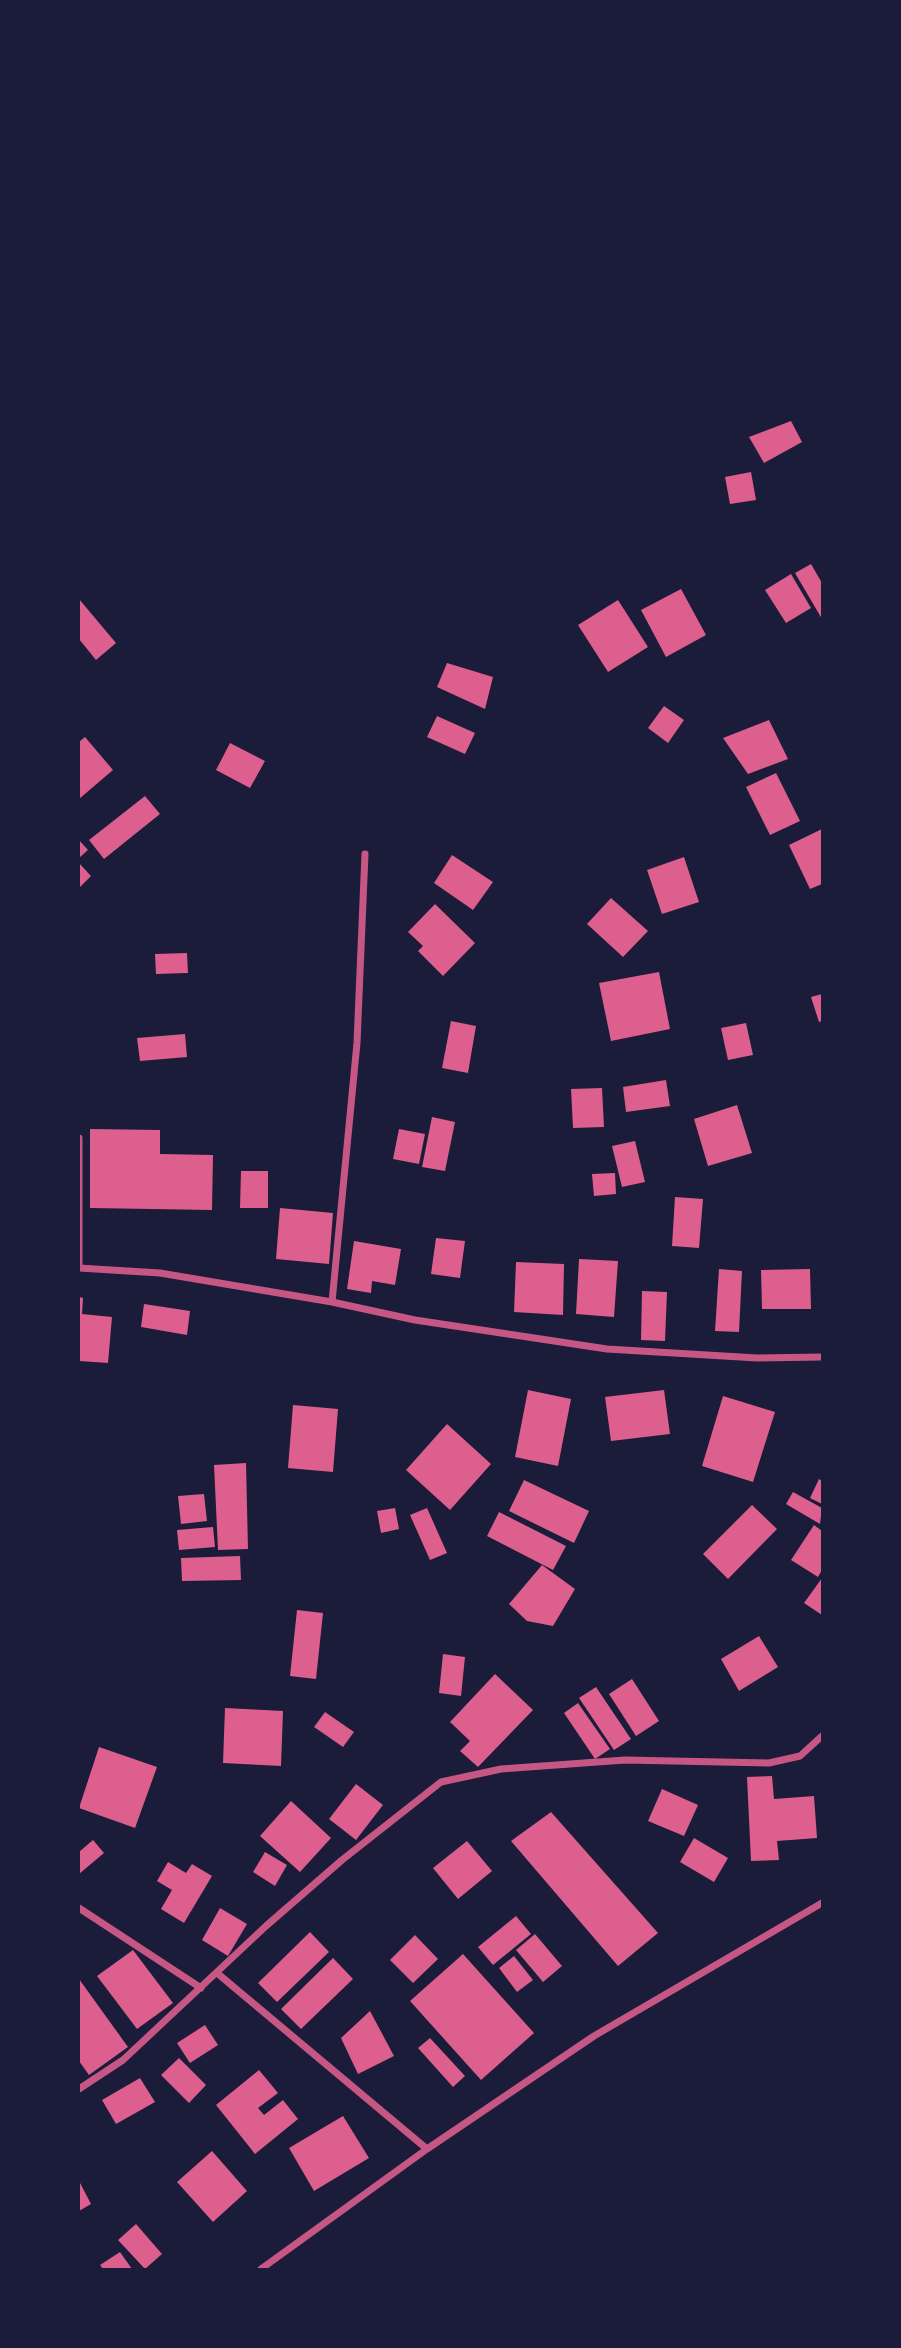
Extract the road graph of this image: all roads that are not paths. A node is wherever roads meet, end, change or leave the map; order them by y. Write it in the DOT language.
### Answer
graph roads {
  1 [pos="365,854"];
  2 [pos="79,1138"];
  3 [pos="79,1268"];
  4 [pos="332,1301"];
  5 [pos="822,1357"];
  6 [pos="822,1735"];
  7 [pos="822,1903"];
  8 [pos="79,1909"];
  9 [pos="217,1973"];
  10 [pos="201,1988"];
  11 [pos="79,2089"];
  12 [pos="427,2149"];
  13 [pos="261,2269"];
  1 -- 4 [label="street"];
  2 -- 3 [label="street"];
  3 -- 4 [label="street"];
  4 -- 5 [label="street"];
  6 -- 9 [label="street"];
  7 -- 12 [label="street"];
  8 -- 10 [label="street"];
  9 -- 10 [label="street"];
  9 -- 12 [label="street"];
  10 -- 11 [label="street"];
  12 -- 13 [label="street"];
}
